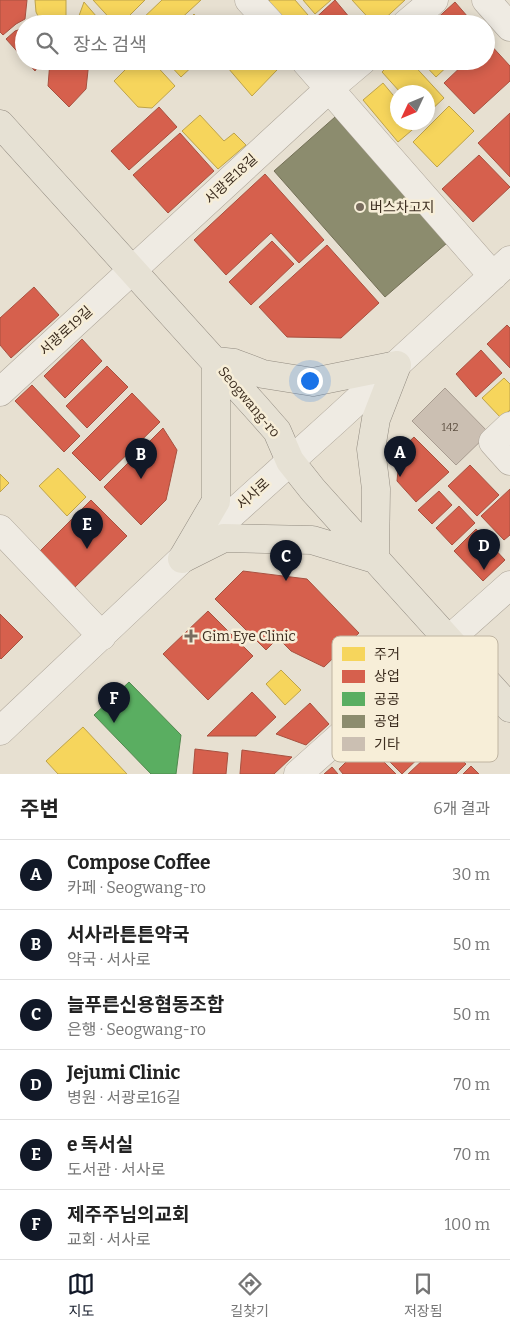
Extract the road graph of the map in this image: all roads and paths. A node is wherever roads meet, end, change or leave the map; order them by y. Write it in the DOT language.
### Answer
graph roads {
  1 [pos="249,0"];
  2 [pos="434,0"];
  3 [pos="486,0"];
  4 [pos="262,15"];
  5 [pos="416,15"];
  6 [pos="510,27"];
  7 [pos="313,70"];
  8 [pos="351,70"];
  9 [pos="330,88"];
  10 [pos="0,124"];
  11 [pos="501,268"];
  12 [pos="133,270"];
  13 [pos="216,361"];
  14 [pos="397,365"];
  15 [pos="0,392"];
  16 [pos="510,426"];
  17 [pos="290,461"];
  18 [pos="510,461"];
  19 [pos="0,529"];
  20 [pos="182,559"];
  21 [pos="375,559"];
  22 [pos="510,585"];
  23 [pos="102,636"];
  24 [pos="443,636"];
  25 [pos="452,636"];
  26 [pos="498,695"];
  27 [pos="510,708"];
  28 [pos="0,731"];
  29 [pos="332,737"];
  30 [pos="298,774"];
  1 -- 4 [label="street"];
  2 -- 5 [label="street"];
  3 -- 6 [label="street"];
  7 -- 9 [label="street"];
  8 -- 9 [label="street, 서광로18길"];
  9 -- 11 [label="street"];
  9 -- 12 [label="street, 서광로18길"];
  10 -- 12 [label="main road, Seogwang-ro"];
  11 -- 14 [label="street, 서사로"];
  12 -- 13 [label="main road, Seogwang-ro"];
  12 -- 15 [label="street, 서광로19길"];
  13 -- 14 [label="main road"];
  13 -- 17 [label="main road, Seogwang-ro"];
  13 -- 20 [label="main road"];
  14 -- 17 [label="street, 서사로"];
  14 -- 21 [label="main road"];
  16 -- 18 [label="street"];
  17 -- 20 [label="street, 서사로"];
  17 -- 21 [label="main road, Seogwang-ro"];
  19 -- 23 [label="street"];
  20 -- 21 [label="main road"];
  20 -- 23 [label="street, 서사로"];
  21 -- 24 [label="main road, Seogwang-ro"];
  22 -- 25 [label="street"];
  23 -- 28 [label="street, 서사로"];
  26 -- 27 [label="main road, Seogwang-ro"];
  29 -- 30 [label="street"];
}
